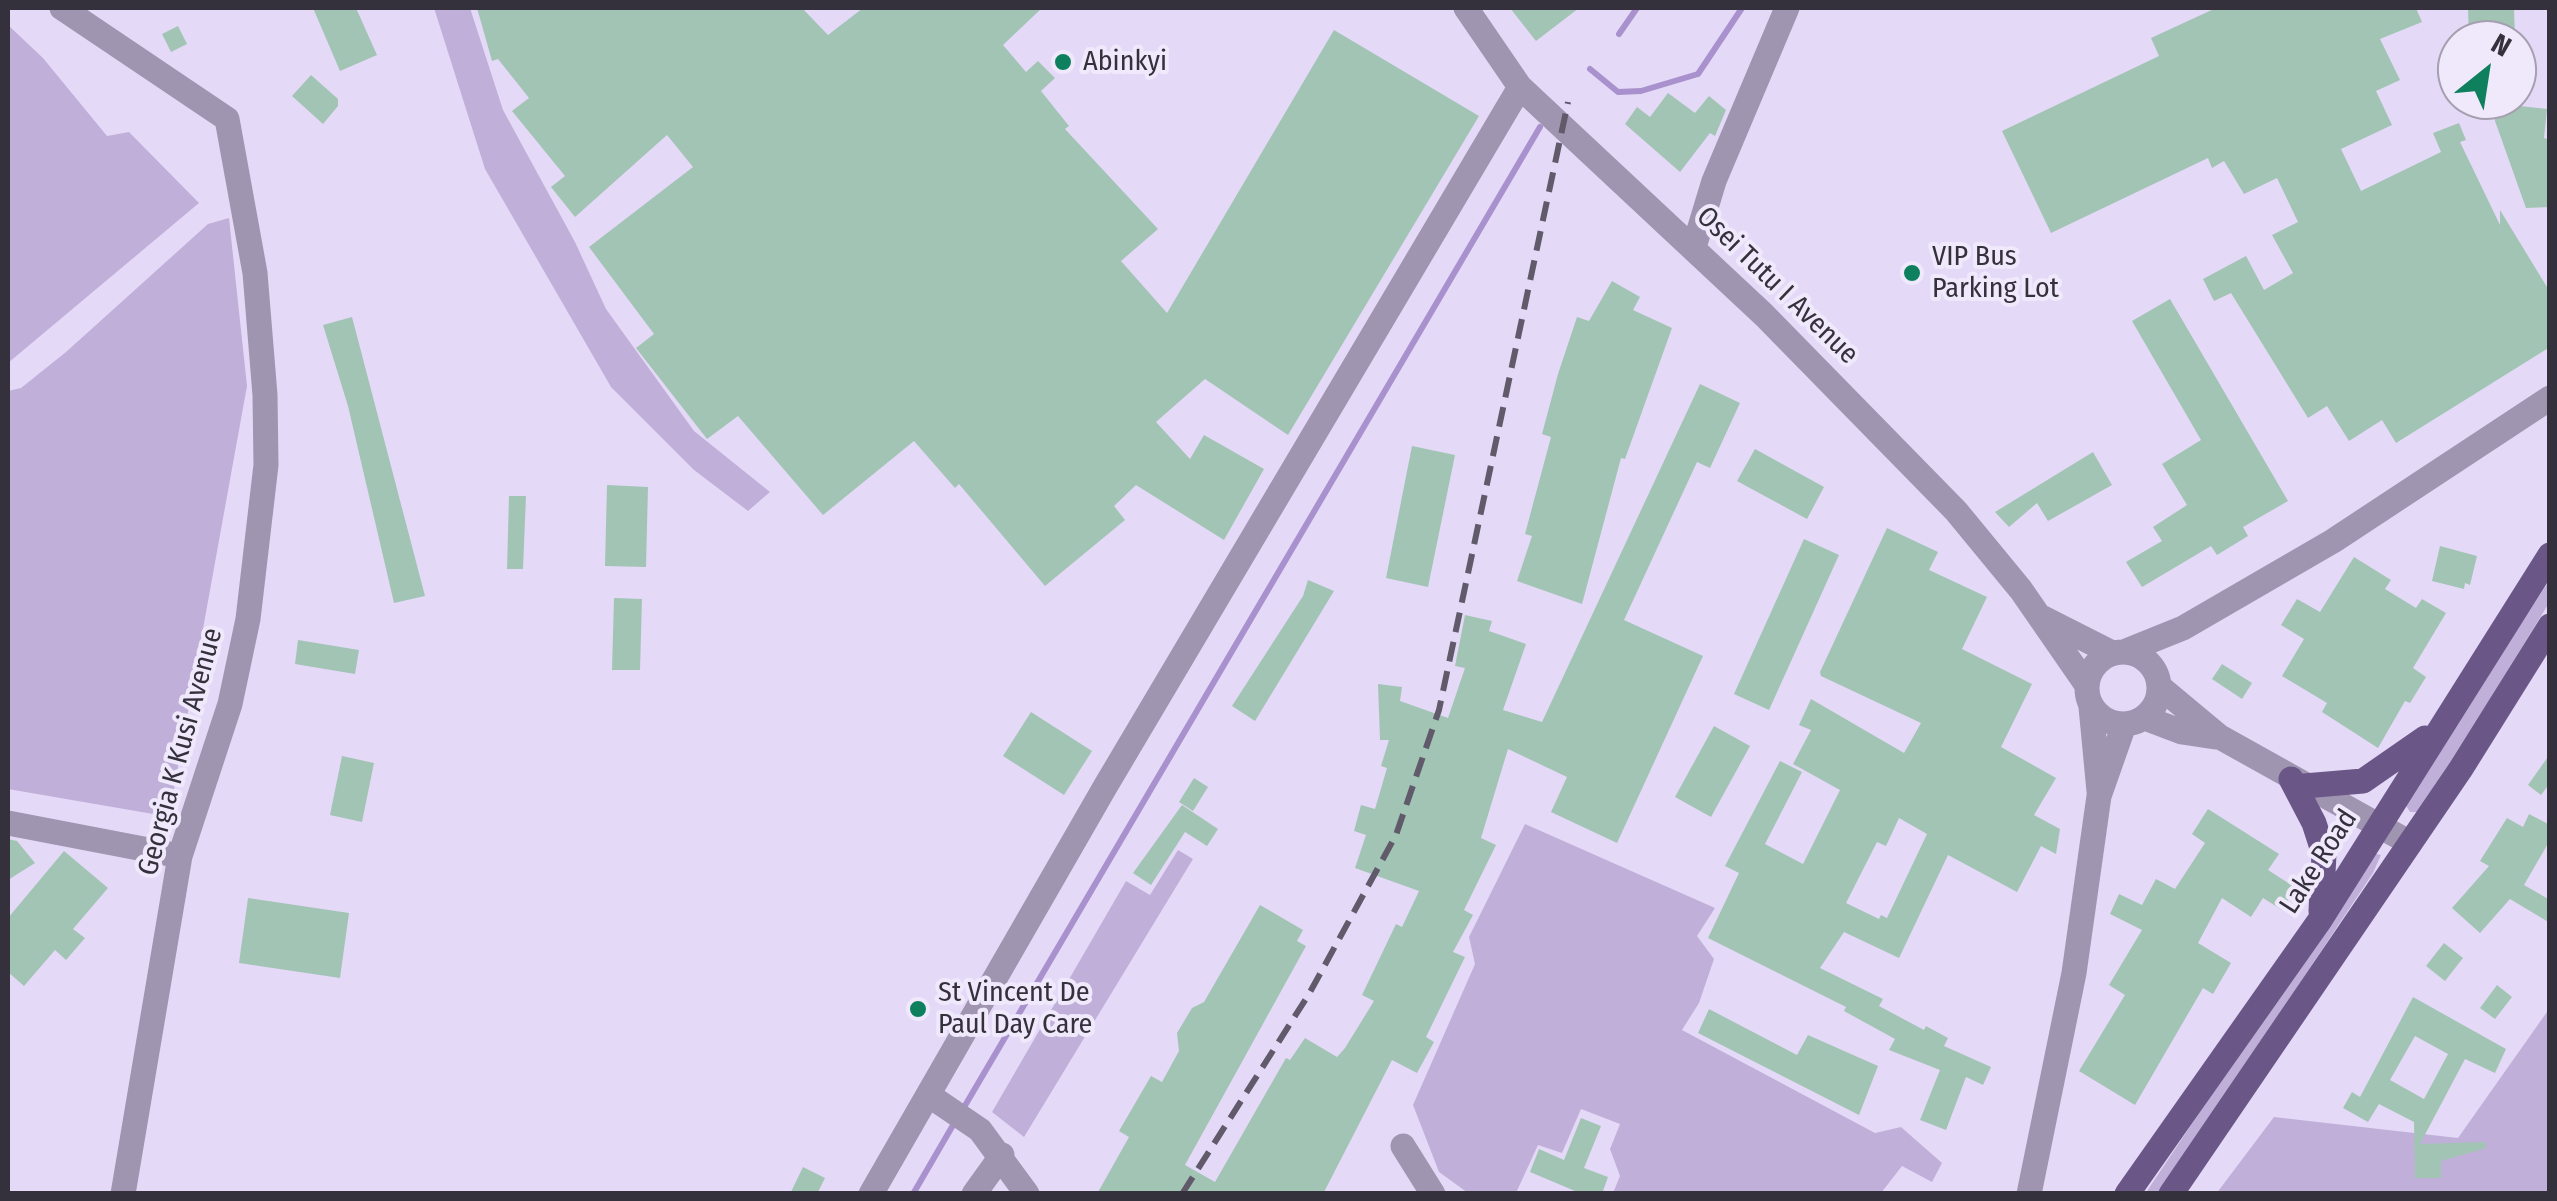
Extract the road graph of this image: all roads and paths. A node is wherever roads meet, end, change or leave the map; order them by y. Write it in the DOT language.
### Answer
graph roads {
  1 [pos="62,8"];
  2 [pos="1466,8"];
  3 [pos="1788,8"];
  4 [pos="1520,87"];
  5 [pos="1694,247"];
  6 [pos="2550,398"];
  7 [pos="2550,555"];
  8 [pos="2039,615"];
  9 [pos="2550,626"];
  10 [pos="2182,628"];
  11 [pos="2119,652"];
  12 [pos="2159,681"];
  13 [pos="2089,695"];
  14 [pos="2134,721"];
  15 [pos="2441,725"];
  16 [pos="2220,737"];
  17 [pos="2297,782"];
  18 [pos="2099,796"];
  19 [pos="8,823"];
  20 [pos="2379,824"];
  21 [pos="2410,843"];
  22 [pos="180,856"];
  23 [pos="2320,920"];
  24 [pos="937,1102"];
  25 [pos="1404,1146"];
  26 [pos="1002,1155"];
  27 [pos="123,1194"];
  28 [pos="871,1194"];
  29 [pos="974,1194"];
  30 [pos="1027,1194"];
  31 [pos="1432,1194"];
  32 [pos="2029,1194"];
  33 [pos="2128,1194"];
  34 [pos="2171,1194"];
  1 -- 22 [label="street, Georgia K Kusi Avenue"];
  2 -- 4 [label="street, Osei Tutu I Avenue"];
  3 -- 5 [label="street"];
  4 -- 5 [label="street, Osei Tutu I Avenue"];
  4 -- 24 [label="street"];
  5 -- 8 [label="street, Osei Tutu I Avenue"];
  6 -- 10 [label="street"];
  7 -- 15 [label="main road, Lake Road"];
  8 -- 11 [label="street, Osei Tutu I Avenue"];
  8 -- 13 [label="street, Osei Tutu I Avenue"];
  9 -- 21 [label="main road"];
  10 -- 11 [label="street"];
  10 -- 12 [label="street"];
  11 -- 12 [label="street"];
  11 -- 13 [label="street"];
  12 -- 14 [label="street"];
  12 -- 16 [label="street"];
  13 -- 14 [label="street"];
  13 -- 18 [label="street"];
  14 -- 16 [label="street"];
  14 -- 18 [label="street"];
  15 -- 17 [label="main road"];
  15 -- 20 [label="main road, Lake Road"];
  16 -- 17 [label="street"];
  17 -- 20 [label="street"];
  17 -- 23 [label="main road"];
  18 -- 32 [label="street"];
  19 -- 22 [label="street"];
  20 -- 21 [label="street"];
  20 -- 23 [label="main road, Lake Road"];
  21 -- 34 [label="main road"];
  22 -- 27 [label="street, Georgia K Kusi Avenue"];
  23 -- 33 [label="main road, Lake Road"];
  24 -- 26 [label="street"];
  24 -- 28 [label="street"];
  25 -- 31 [label="street"];
  26 -- 29 [label="street"];
  26 -- 30 [label="street"];
}
